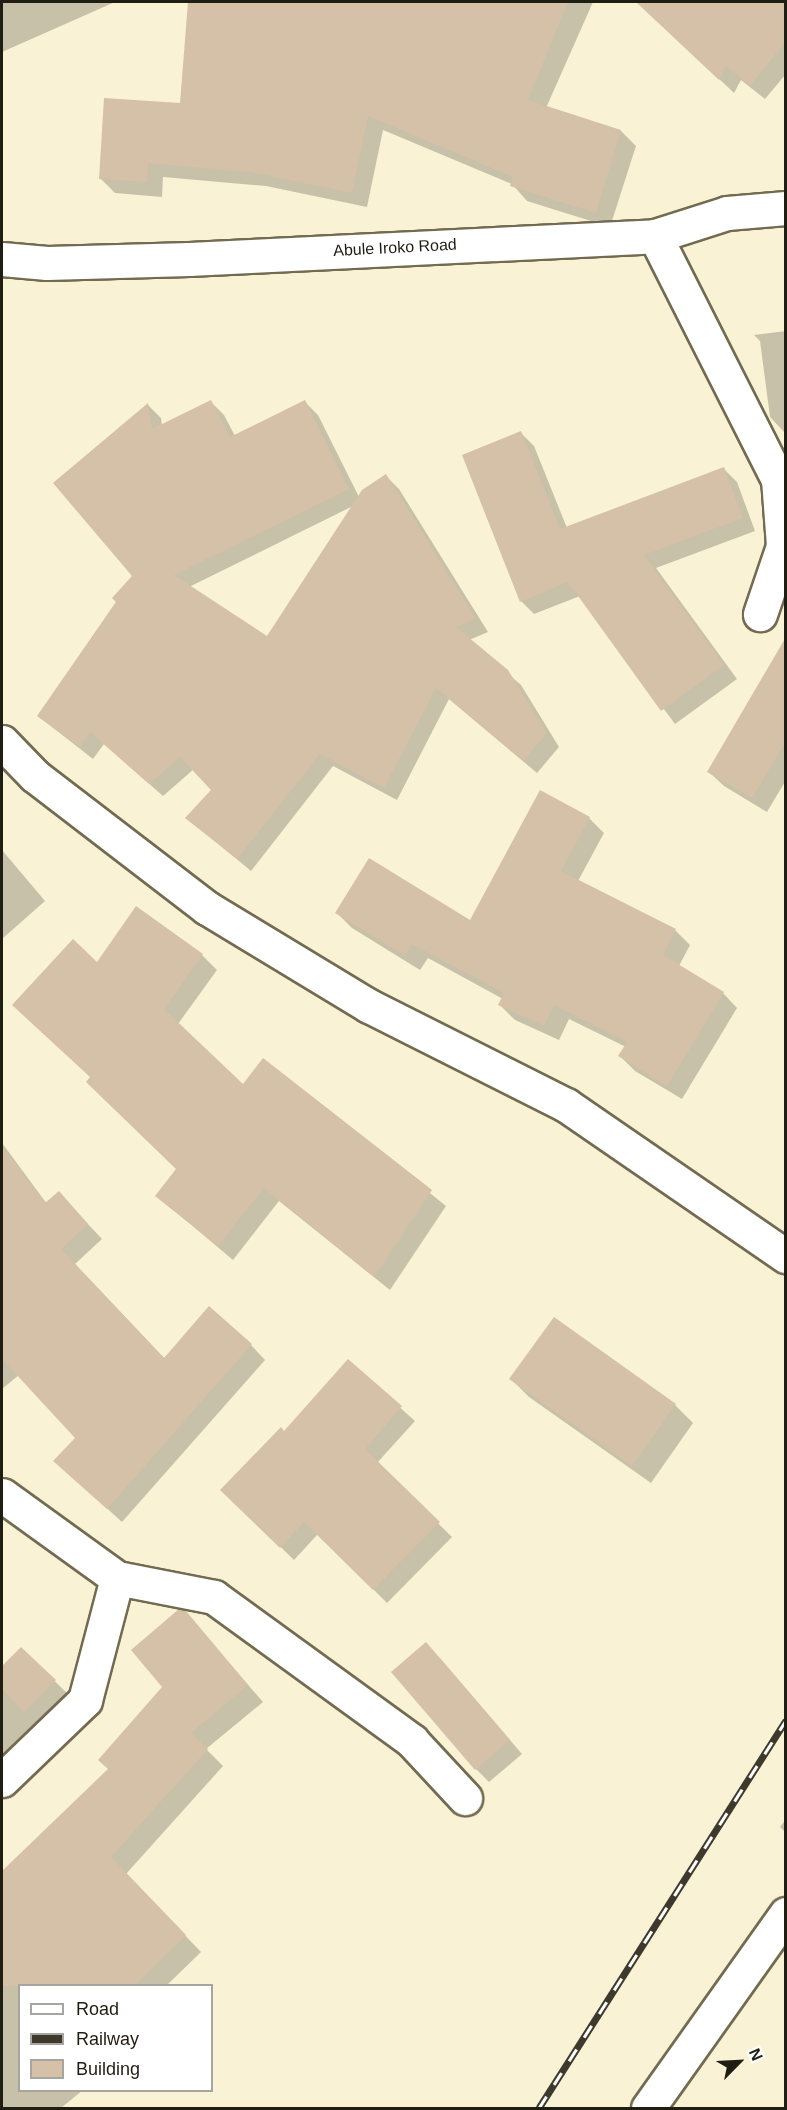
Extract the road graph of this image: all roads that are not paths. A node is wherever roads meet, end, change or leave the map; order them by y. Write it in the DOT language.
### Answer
graph roads {
  1 [pos="786,207"];
  2 [pos="655,236"];
  3 [pos="2,259"];
  4 [pos="760,614"];
  5 [pos="2,742"];
  6 [pos="786,1256"];
  7 [pos="2,1495"];
  8 [pos="117,1578"];
  9 [pos="2,1780"];
  10 [pos="465,1798"];
  11 [pos="786,1914"];
  12 [pos="648,2109"];
  1 -- 2 [label="street, Abule Iroko Road"];
  2 -- 3 [label="street, Abule Iroko Road"];
  2 -- 4 [label="street"];
  5 -- 6 [label="street"];
  7 -- 8 [label="street"];
  8 -- 9 [label="street"];
  8 -- 10 [label="street"];
  11 -- 12 [label="street"];
}
